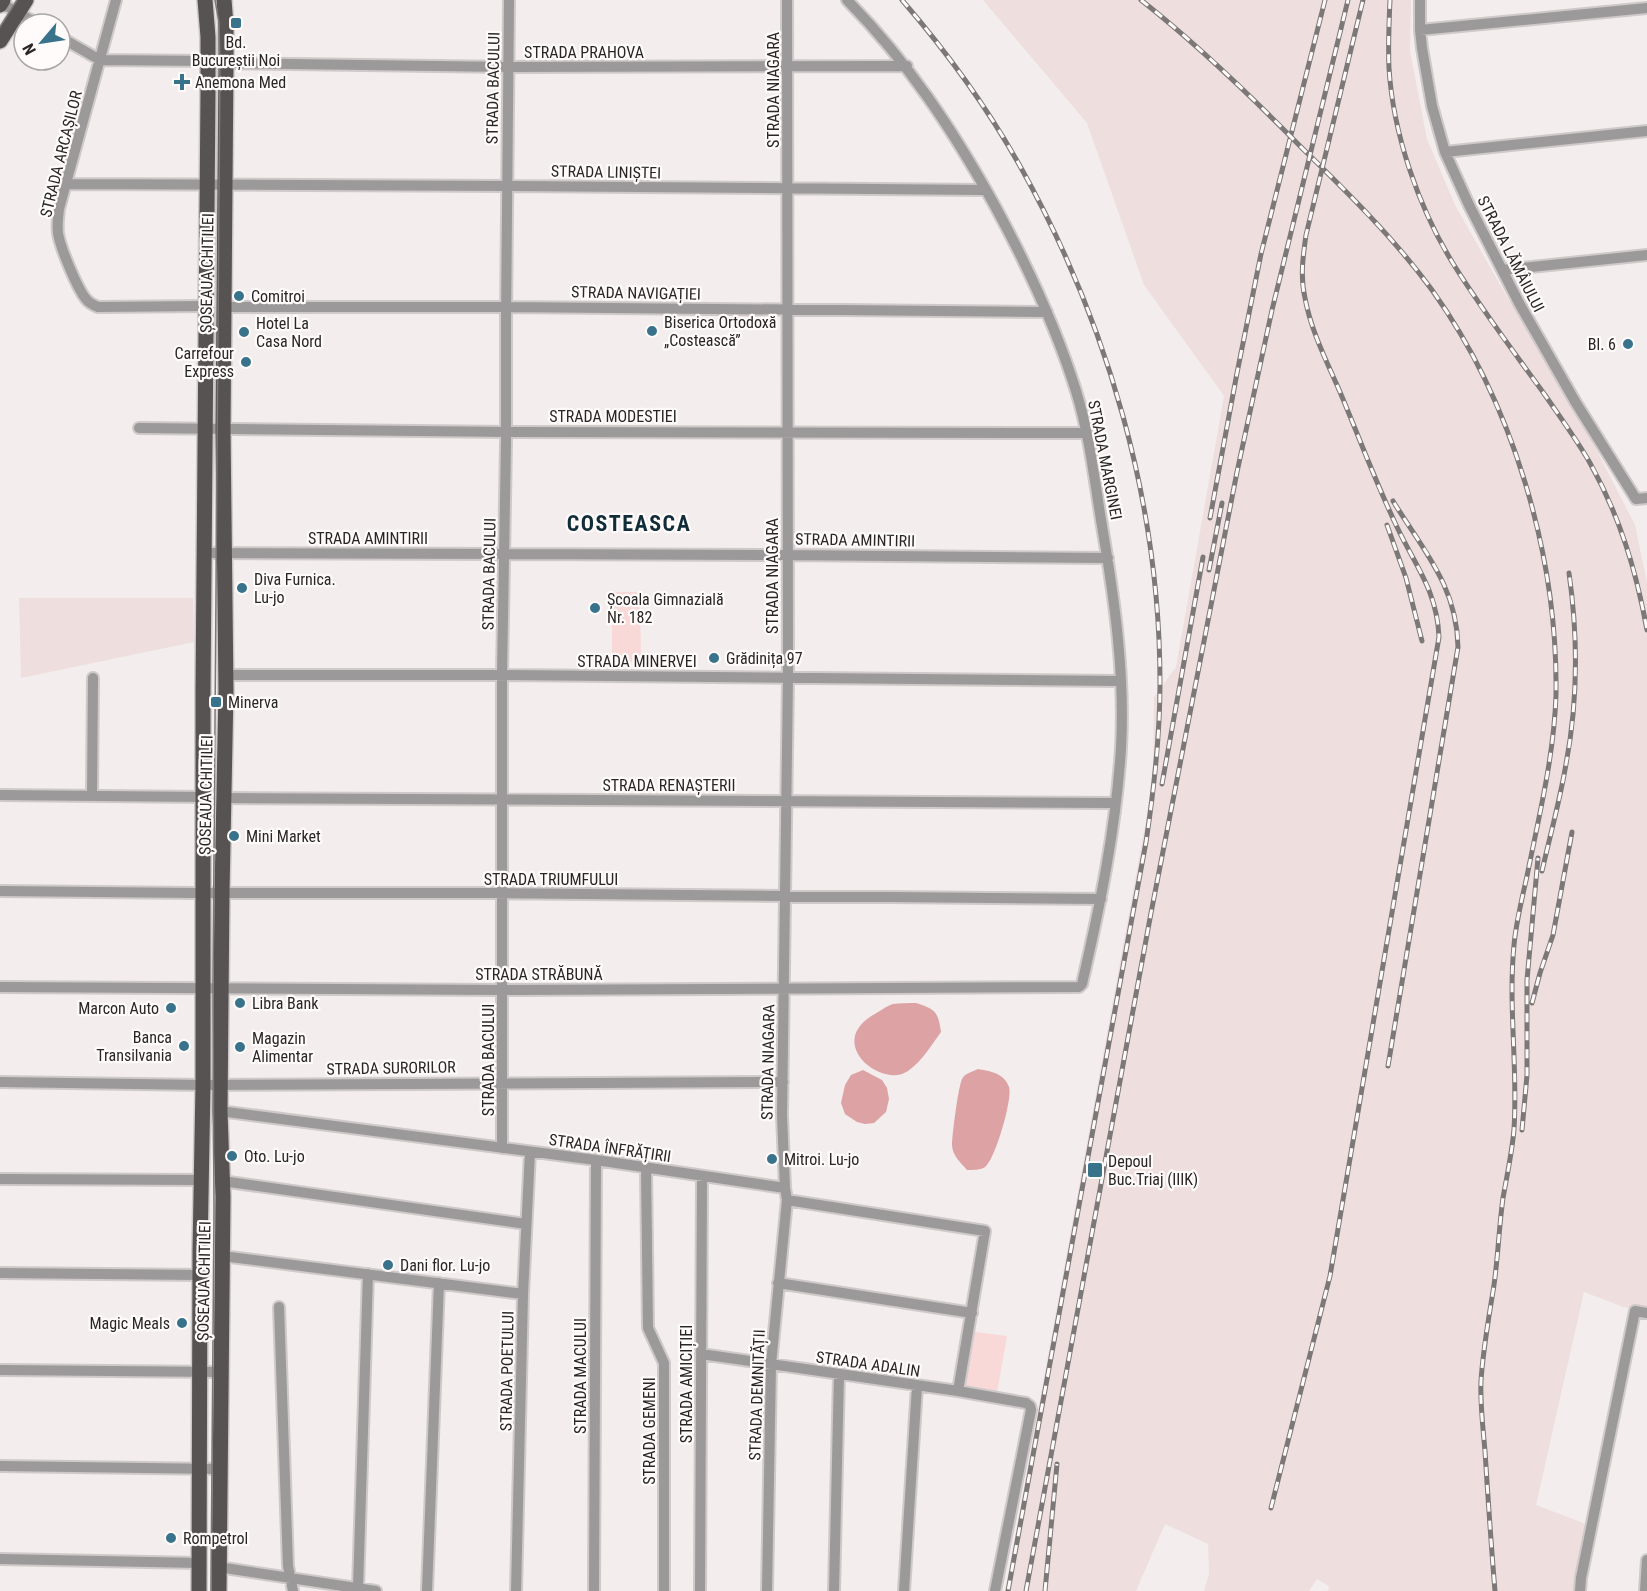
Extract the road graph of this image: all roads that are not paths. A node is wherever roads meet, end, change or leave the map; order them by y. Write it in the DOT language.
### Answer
graph roads {
  1 [pos="3,0"];
  2 [pos="116,0"];
  3 [pos="205,0"];
  4 [pos="224,0"];
  5 [pos="509,0"];
  6 [pos="787,0"];
  7 [pos="847,0"];
  8 [pos="1420,0"];
  9 [pos="0,5"];
  10 [pos="22,6"];
  11 [pos="1647,8"];
  12 [pos="1420,30"];
  13 [pos="0,42"];
  14 [pos="72,44"];
  15 [pos="100,60"];
  16 [pos="208,62"];
  17 [pos="226,63"];
  18 [pos="788,66"];
  19 [pos="907,66"];
  20 [pos="508,67"];
  21 [pos="1647,131"];
  22 [pos="1445,152"];
  23 [pos="65,184"];
  24 [pos="207,185"];
  25 [pos="226,185"];
  26 [pos="507,186"];
  27 [pos="787,188"];
  28 [pos="986,190"];
  29 [pos="1647,255"];
  30 [pos="1502,270"];
  31 [pos="205,306"];
  32 [pos="224,307"];
  33 [pos="506,307"];
  34 [pos="786,309"];
  35 [pos="1047,312"];
  36 [pos="139,428"];
  37 [pos="206,429"];
  38 [pos="223,429"];
  39 [pos="787,431"];
  40 [pos="506,432"];
  41 [pos="1086,433"];
  42 [pos="1641,498"];
  43 [pos="205,553"];
  44 [pos="224,553"];
  45 [pos="503,554"];
  46 [pos="787,555"];
  47 [pos="1108,558"];
  48 [pos="225,675"];
  49 [pos="502,675"];
  50 [pos="788,677"];
  51 [pos="93,678"];
  52 [pos="1120,681"];
  53 [pos="0,795"];
  54 [pos="92,796"];
  55 [pos="204,797"];
  56 [pos="223,798"];
  57 [pos="502,800"];
  58 [pos="786,801"];
  59 [pos="1116,802"];
  60 [pos="0,891"];
  61 [pos="204,893"];
  62 [pos="222,893"];
  63 [pos="503,893"];
  64 [pos="785,896"];
  65 [pos="1101,899"];
  66 [pos="0,987"];
  67 [pos="1079,987"];
  68 [pos="213,988"];
  69 [pos="784,988"];
  70 [pos="503,990"];
  71 [pos="0,1082"];
  72 [pos="503,1082"];
  73 [pos="783,1082"];
  74 [pos="202,1085"];
  75 [pos="220,1085"];
  76 [pos="220,1111"];
  77 [pos="502,1148"];
  78 [pos="530,1152"];
  79 [pos="596,1160"];
  80 [pos="646,1167"];
  81 [pos="702,1177"];
  82 [pos="0,1179"];
  83 [pos="201,1180"];
  84 [pos="222,1181"];
  85 [pos="785,1188"];
  86 [pos="787,1200"];
  87 [pos="526,1224"];
  88 [pos="222,1256"];
  89 [pos="0,1274"];
  90 [pos="368,1274"];
  91 [pos="200,1275"];
  92 [pos="439,1283"];
  93 [pos="778,1283"];
  94 [pos="523,1293"];
  95 [pos="279,1307"];
  96 [pos="972,1313"];
  97 [pos="1647,1313"];
  98 [pos="701,1354"];
  99 [pos="771,1364"];
  100 [pos="0,1370"];
  101 [pos="201,1372"];
  102 [pos="220,1372"];
  103 [pos="839,1375"];
  104 [pos="917,1386"];
  105 [pos="958,1391"];
  106 [pos="0,1467"];
  107 [pos="201,1469"];
  108 [pos="219,1469"];
  109 [pos="0,1559"];
  110 [pos="1647,1560"];
  111 [pos="200,1563"];
  112 [pos="218,1567"];
  113 [pos="291,1578"];
  114 [pos="358,1588"];
  115 [pos="199,1591"];
  116 [pos="219,1591"];
  117 [pos="293,1591"];
  118 [pos="376,1591"];
  119 [pos="427,1591"];
  120 [pos="516,1591"];
  121 [pos="594,1591"];
  122 [pos="664,1591"];
  123 [pos="700,1591"];
  124 [pos="767,1591"];
  125 [pos="834,1591"];
  126 [pos="904,1591"];
  127 [pos="995,1591"];
  128 [pos="1581,1591"];
  129 [pos="1645,1591"];
  1 -- 9 [label="main road"];
  2 -- 15 [label="street, STRADA ARCAȘILOR"];
  3 -- 16 [label="main road, ȘOSEAUA CHITILEI"];
  4 -- 17 [label="main road, ȘOSEAUA CHITILEI"];
  5 -- 20 [label="street, STRADA BACULUI"];
  6 -- 18 [label="street, STRADA NIAGARA"];
  7 -- 19 [label="street, STRADA MARGINEI"];
  8 -- 12 [label="street, STRADA LĂMÂIULUI"];
  9 -- 10 [label="street"];
  10 -- 13 [label="main road"];
  11 -- 12 [label="street"];
  12 -- 22 [label="street, STRADA LĂMÂIULUI"];
  14 -- 15 [label="street"];
  15 -- 16 [label="street"];
  15 -- 23 [label="street, STRADA ARCAȘILOR"];
  16 -- 24 [label="main road, ȘOSEAUA CHITILEI"];
  17 -- 20 [label="street, STRADA PRAHOVA"];
  17 -- 25 [label="main road, ȘOSEAUA CHITILEI"];
  18 -- 19 [label="street, STRADA PRAHOVA"];
  18 -- 20 [label="street, STRADA PRAHOVA"];
  18 -- 27 [label="street, STRADA NIAGARA"];
  19 -- 28 [label="street, STRADA MARGINEI"];
  20 -- 26 [label="street, STRADA BACULUI"];
  21 -- 22 [label="street"];
  22 -- 30 [label="street, STRADA LĂMÂIULUI"];
  23 -- 24 [label="street"];
  23 -- 31 [label="street, STRADA ARCAȘILOR"];
  24 -- 25 [label="street, STRADA LINIȘTEI"];
  24 -- 31 [label="main road, ȘOSEAUA CHITILEI"];
  25 -- 26 [label="street, STRADA LINIȘTEI"];
  25 -- 32 [label="main road, ȘOSEAUA CHITILEI"];
  26 -- 27 [label="street, STRADA LINIȘTEI"];
  26 -- 33 [label="street, STRADA BACULUI"];
  27 -- 28 [label="street, STRADA LINIȘTEI"];
  27 -- 34 [label="street, STRADA NIAGARA"];
  28 -- 35 [label="street, STRADA MARGINEI"];
  29 -- 30 [label="street"];
  30 -- 42 [label="street, STRADA LĂMÂIULUI"];
  31 -- 37 [label="main road, ȘOSEAUA CHITILEI"];
  32 -- 33 [label="street, STRADA NAVIGAȚIEI"];
  32 -- 38 [label="main road, ȘOSEAUA CHITILEI"];
  33 -- 34 [label="street, STRADA NAVIGAȚIEI"];
  33 -- 40 [label="street, STRADA BACULUI"];
  34 -- 35 [label="street, STRADA NAVIGAȚIEI"];
  34 -- 39 [label="street, STRADA NIAGARA"];
  35 -- 41 [label="street, STRADA MARGINEI"];
  36 -- 37 [label="street, STRADA MODESTIEI"];
  37 -- 38 [label="street, STRADA MODESTIEI"];
  37 -- 43 [label="main road, ȘOSEAUA CHITILEI"];
  38 -- 40 [label="street, STRADA MODESTIEI"];
  38 -- 44 [label="main road, ȘOSEAUA CHITILEI"];
  39 -- 40 [label="street, STRADA MODESTIEI"];
  39 -- 41 [label="street, STRADA MODESTIEI"];
  39 -- 46 [label="street, STRADA NIAGARA"];
  40 -- 45 [label="street, STRADA BACULUI"];
  41 -- 47 [label="street, STRADA MARGINEI"];
  43 -- 44 [label="street, STRADA AMINTIRII"];
  43 -- 55 [label="main road, ȘOSEAUA CHITILEI"];
  44 -- 45 [label="street, STRADA AMINTIRII"];
  44 -- 48 [label="main road, ȘOSEAUA CHITILEI"];
  45 -- 46 [label="street, STRADA AMINTIRII"];
  45 -- 49 [label="street, STRADA BACULUI"];
  46 -- 47 [label="street, STRADA AMINTIRII"];
  46 -- 50 [label="street, STRADA NIAGARA"];
  47 -- 52 [label="street, STRADA MARGINEI"];
  48 -- 49 [label="street, STRADA MINERVEI"];
  48 -- 56 [label="main road, ȘOSEAUA CHITILEI"];
  49 -- 50 [label="street, STRADA MINERVEI"];
  49 -- 57 [label="street, STRADA BACULUI"];
  50 -- 52 [label="street, STRADA MINERVEI"];
  50 -- 58 [label="street, STRADA NIAGARA"];
  51 -- 54 [label="street"];
  52 -- 59 [label="street, STRADA MARGINEI"];
  53 -- 54 [label="street"];
  54 -- 55 [label="street"];
  55 -- 61 [label="main road, ȘOSEAUA CHITILEI"];
  56 -- 57 [label="street, STRADA RENAȘTERII"];
  56 -- 62 [label="main road, ȘOSEAUA CHITILEI"];
  57 -- 58 [label="street, STRADA RENAȘTERII"];
  57 -- 63 [label="street, STRADA BACULUI"];
  58 -- 59 [label="street, STRADA RENAȘTERII"];
  58 -- 64 [label="street, STRADA NIAGARA"];
  59 -- 65 [label="street, STRADA MARGINEI"];
  60 -- 61 [label="street, STRADA TRIUMFULUI"];
  61 -- 62 [label="street, STRADA TRIUMFULUI"];
  61 -- 68 [label="main road, ȘOSEAUA CHITILEI"];
  62 -- 63 [label="street, STRADA TRIUMFULUI"];
  62 -- 68 [label="main road, ȘOSEAUA CHITILEI"];
  63 -- 64 [label="street, STRADA TRIUMFULUI"];
  63 -- 70 [label="street, STRADA BACULUI"];
  64 -- 65 [label="street, STRADA TRIUMFULUI"];
  64 -- 69 [label="street, STRADA NIAGARA"];
  65 -- 67 [label="street, STRADA MARGINEI"];
  66 -- 68 [label="street, STRADA STRĂBUNĂ"];
  67 -- 69 [label="street, STRADA STRĂBUNĂ"];
  68 -- 70 [label="street, STRADA STRĂBUNĂ"];
  68 -- 74 [label="main road, ȘOSEAUA CHITILEI"];
  68 -- 75 [label="main road, ȘOSEAUA CHITILEI"];
  69 -- 70 [label="street, STRADA STRĂBUNĂ"];
  69 -- 73 [label="street, STRADA NIAGARA"];
  70 -- 72 [label="street, STRADA BACULUI"];
  71 -- 74 [label="street, STRADA SURORILOR"];
  72 -- 73 [label="street, STRADA SURORILOR"];
  72 -- 75 [label="street, STRADA SURORILOR"];
  72 -- 77 [label="street, STRADA BACULUI"];
  73 -- 85 [label="street, STRADA NIAGARA"];
  74 -- 75 [label="street, STRADA SURORILOR"];
  74 -- 83 [label="main road, ȘOSEAUA CHITILEI"];
  75 -- 76 [label="main road, ȘOSEAUA CHITILEI"];
  76 -- 77 [label="street, STRADA ÎNFRĂȚIRII"];
  76 -- 84 [label="main road, ȘOSEAUA CHITILEI"];
  77 -- 78 [label="street, STRADA ÎNFRĂȚIRII"];
  78 -- 79 [label="street, STRADA ÎNFRĂȚIRII"];
  78 -- 87 [label="street, STRADA POETULUI"];
  79 -- 80 [label="street, STRADA ÎNFRĂȚIRII"];
  79 -- 121 [label="street, STRADA MACULUI"];
  80 -- 81 [label="street, STRADA ÎNFRĂȚIRII"];
  80 -- 122 [label="street, STRADA GEMENI"];
  81 -- 85 [label="street, STRADA ÎNFRĂȚIRII"];
  81 -- 98 [label="street, STRADA AMICIȚIEI"];
  82 -- 83 [label="street"];
  83 -- 91 [label="main road, ȘOSEAUA CHITILEI"];
  84 -- 87 [label="street"];
  84 -- 88 [label="main road, ȘOSEAUA CHITILEI"];
  85 -- 86 [label="street"];
  86 -- 93 [label="street, STRADA DEMNITĂȚII"];
  86 -- 96 [label="street"];
  87 -- 94 [label="street, STRADA POETULUI"];
  88 -- 90 [label="street"];
  88 -- 102 [label="main road, ȘOSEAUA CHITILEI"];
  89 -- 91 [label="street"];
  90 -- 92 [label="street"];
  90 -- 114 [label="street"];
  91 -- 101 [label="main road, ȘOSEAUA CHITILEI"];
  92 -- 94 [label="street"];
  92 -- 119 [label="street"];
  93 -- 96 [label="street"];
  93 -- 99 [label="street, STRADA DEMNITĂȚII"];
  94 -- 120 [label="street, STRADA POETULUI"];
  95 -- 113 [label="street"];
  96 -- 105 [label="street"];
  97 -- 128 [label="street"];
  98 -- 99 [label="street, STRADA ADALIN"];
  98 -- 123 [label="street, STRADA AMICIȚIEI"];
  99 -- 103 [label="street, STRADA ADALIN"];
  99 -- 124 [label="street, STRADA DEMNITĂȚII"];
  100 -- 101 [label="street"];
  101 -- 102 [label="street"];
  101 -- 107 [label="main road, ȘOSEAUA CHITILEI"];
  102 -- 108 [label="main road, ȘOSEAUA CHITILEI"];
  103 -- 104 [label="street, STRADA ADALIN"];
  103 -- 125 [label="street"];
  104 -- 105 [label="street, STRADA ADALIN"];
  104 -- 126 [label="street"];
  105 -- 127 [label="street, STRADA ADALIN"];
  106 -- 107 [label="street"];
  107 -- 108 [label="street"];
  107 -- 111 [label="main road, ȘOSEAUA CHITILEI"];
  108 -- 112 [label="main road, ȘOSEAUA CHITILEI"];
  109 -- 111 [label="street"];
  110 -- 129 [label="street"];
  111 -- 115 [label="main road, ȘOSEAUA CHITILEI"];
  112 -- 113 [label="street"];
  112 -- 116 [label="main road, ȘOSEAUA CHITILEI"];
  113 -- 114 [label="street"];
  113 -- 117 [label="street"];
  114 -- 118 [label="street"];
}
